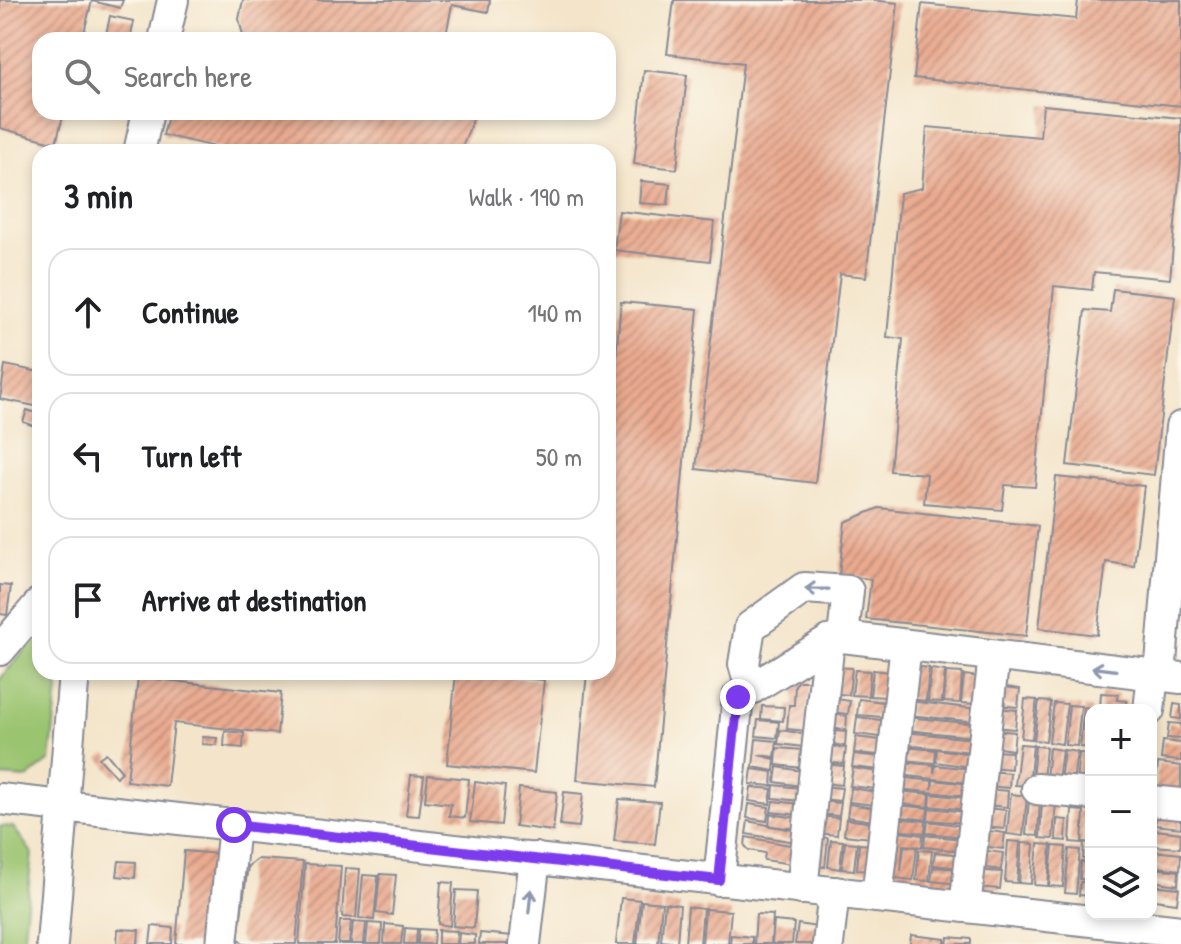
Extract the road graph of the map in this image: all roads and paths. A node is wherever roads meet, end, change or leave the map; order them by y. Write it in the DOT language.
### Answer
graph roads {
  1 [pos="173,0"];
  2 [pos="166,32"];
  3 [pos="146,120"];
  4 [pos="141,144"];
  5 [pos="1181,427"];
  6 [pos="1181,434"];
  7 [pos="1179,478"];
  8 [pos="1175,572"];
  9 [pos="32,612"];
  10 [pos="836,639"];
  11 [pos="906,645"];
  12 [pos="0,650"];
  13 [pos="994,656"];
  14 [pos="1167,677"];
  15 [pos="73,680"];
  16 [pos="751,689"];
  17 [pos="1152,704"];
  18 [pos="1037,789"];
  19 [pos="1085,793"];
  20 [pos="0,799"];
  21 [pos="1157,802"];
  22 [pos="1181,804"];
  23 [pos="65,805"];
  24 [pos="234,825"];
  25 [pos="535,858"];
  26 [pos="719,880"];
  27 [pos="802,889"];
  28 [pos="834,892"];
  29 [pos="877,897"];
  30 [pos="965,907"];
  31 [pos="1137,928"];
  32 [pos="1181,931"];
  33 [pos="52,944"];
  34 [pos="222,944"];
  35 [pos="525,944"];
  36 [pos="828,944"];
  1 -- 2 [label="street"];
  3 -- 4 [label="street"];
  5 -- 6 [label="street"];
  6 -- 7 [label="street"];
  7 -- 8 [label="street"];
  8 -- 14 [label="street"];
  9 -- 12 [label="street"];
  10 -- 11 [label="street"];
  10 -- 16 [label="street"];
  10 -- 16 [label="street, one-way"];
  10 -- 27 [label="street"];
  11 -- 13 [label="street"];
  11 -- 29 [label="street"];
  14 -- 13 [label="street, one-way"];
  13 -- 30 [label="street"];
  14 -- 17 [label="street"];
  15 -- 23 [label="street"];
  16 -- 26 [label="street"];
  18 -- 19 [label="street"];
  20 -- 23 [label="street"];
  21 -- 22 [label="street"];
  23 -- 24 [label="street"];
  23 -- 33 [label="street"];
  24 -- 25 [label="street"];
  24 -- 34 [label="street"];
  25 -- 26 [label="street"];
  35 -- 25 [label="street, one-way"];
  26 -- 27 [label="street"];
  27 -- 28 [label="street"];
  28 -- 29 [label="street"];
  28 -- 36 [label="street"];
  29 -- 30 [label="street"];
  30 -- 31 [label="street"];
  31 -- 32 [label="street"];
}
